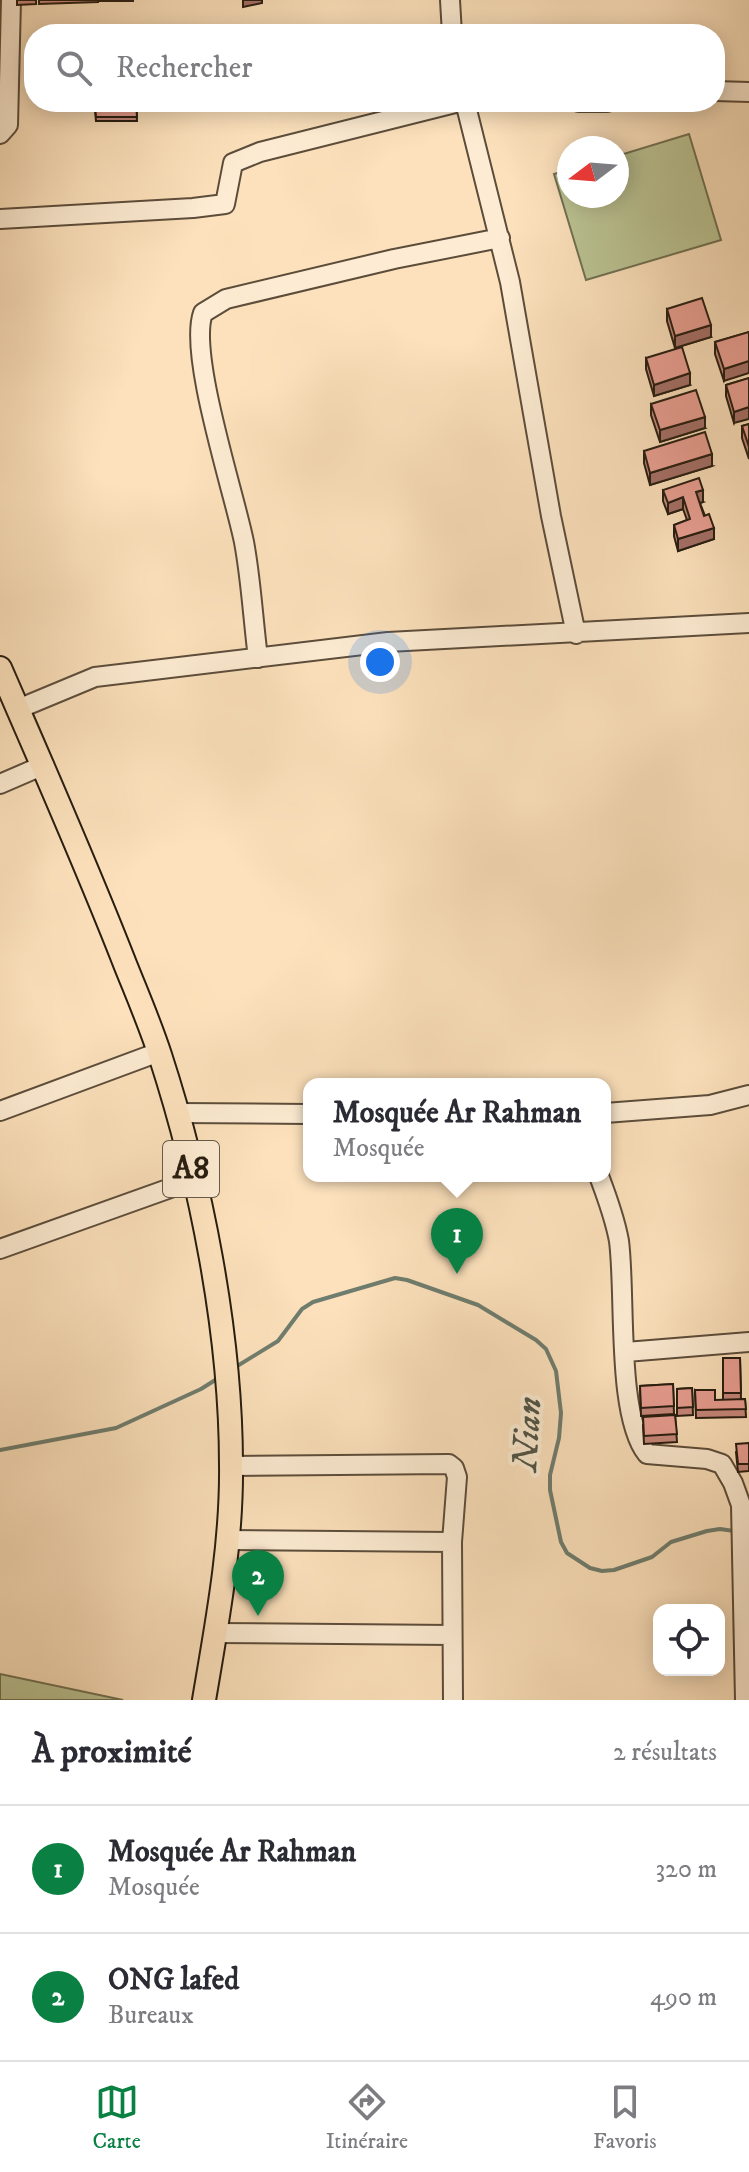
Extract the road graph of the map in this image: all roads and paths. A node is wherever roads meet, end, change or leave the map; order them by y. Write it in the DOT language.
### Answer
graph roads {
  1 [pos="11,0"];
  2 [pos="450,0"];
  3 [pos="451,24"];
  4 [pos="725,91"];
  5 [pos="749,92"];
  6 [pos="419,112"];
  7 [pos="468,112"];
  8 [pos="0,134"];
  9 [pos="0,219"];
  10 [pos="500,238"];
  11 [pos="749,623"];
  12 [pos="576,634"];
  13 [pos="258,658"];
  14 [pos="0,668"];
  15 [pos="18,709"];
  16 [pos="44,765"];
  17 [pos="0,784"];
  18 [pos="159,1052"];
  19 [pos="749,1095"];
  20 [pos="0,1111"];
  21 [pos="178,1113"];
  22 [pos="611,1113"];
  23 [pos="303,1114"];
  24 [pos="193,1180"];
  25 [pos="601,1182"];
  26 [pos="0,1249"];
  27 [pos="749,1342"];
  28 [pos="626,1352"];
  29 [pos="231,1466"];
  30 [pos="227,1540"];
  31 [pos="452,1542"];
  32 [pos="215,1633"];
  33 [pos="452,1635"];
  34 [pos="204,1700"];
  35 [pos="453,1700"];
  36 [pos="745,1700"];
  1 -- 8 [label="street"];
  2 -- 3 [label="street"];
  4 -- 5 [label="street"];
  6 -- 9 [label="street"];
  7 -- 10 [label="street"];
  10 -- 12 [label="street"];
  10 -- 13 [label="street"];
  11 -- 12 [label="street"];
  12 -- 13 [label="street"];
  13 -- 15 [label="street"];
  14 -- 15 [label="main road, A8"];
  15 -- 16 [label="main road, A8"];
  16 -- 17 [label="street"];
  16 -- 18 [label="main road, A8"];
  18 -- 20 [label="street"];
  18 -- 21 [label="main road, A8"];
  19 -- 22 [label="street"];
  21 -- 23 [label="street"];
  21 -- 24 [label="main road, A8"];
  24 -- 26 [label="street"];
  24 -- 29 [label="main road, A8"];
  25 -- 28 [label="street"];
  27 -- 28 [label="street"];
  28 -- 36 [label="street"];
  29 -- 30 [label="main road, A8"];
  29 -- 31 [label="street"];
  30 -- 31 [label="street"];
  30 -- 32 [label="main road, A8"];
  31 -- 33 [label="street"];
  32 -- 33 [label="street"];
  32 -- 34 [label="main road, A8"];
  33 -- 35 [label="street"];
}
